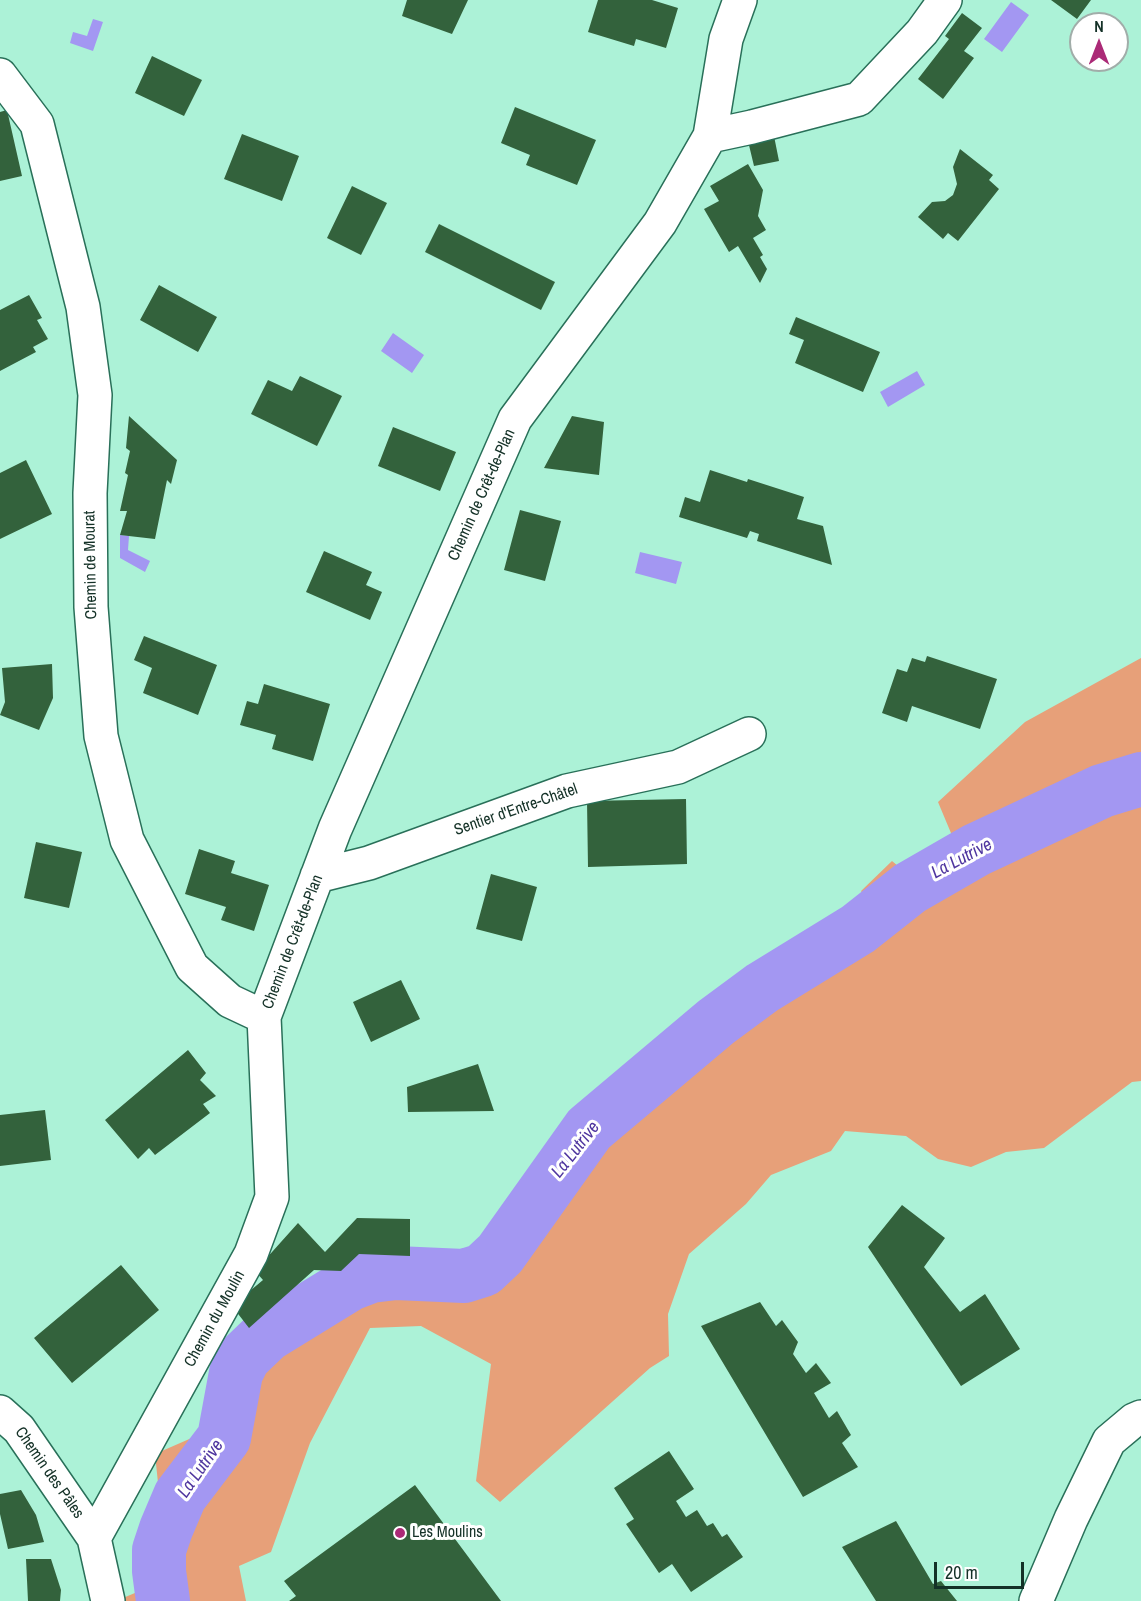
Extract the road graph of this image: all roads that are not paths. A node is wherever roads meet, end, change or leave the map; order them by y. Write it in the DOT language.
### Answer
graph roads {
  1 [pos="740,0"];
  2 [pos="945,0"];
  3 [pos="0,75"];
  4 [pos="710,136"];
  5 [pos="749,734"];
  6 [pos="318,876"];
  7 [pos="264,1017"];
  8 [pos="0,1412"];
  9 [pos="1141,1417"];
  10 [pos="94,1538"];
  11 [pos="108,1601"];
  12 [pos="1036,1601"];
  1 -- 4 [label="street, Chemin de Crêt-de-Plan"];
  2 -- 4 [label="street"];
  3 -- 7 [label="street, Chemin de Mourat"];
  4 -- 6 [label="street, Chemin de Crêt-de-Plan"];
  5 -- 6 [label="street, Sentier d'Entre-Châtel"];
  6 -- 7 [label="street, Chemin de Crêt-de-Plan"];
  7 -- 10 [label="street, Chemin du Moulin"];
  8 -- 10 [label="street, Chemin des Pâles"];
  9 -- 12 [label="street"];
  10 -- 11 [label="street"];
}
